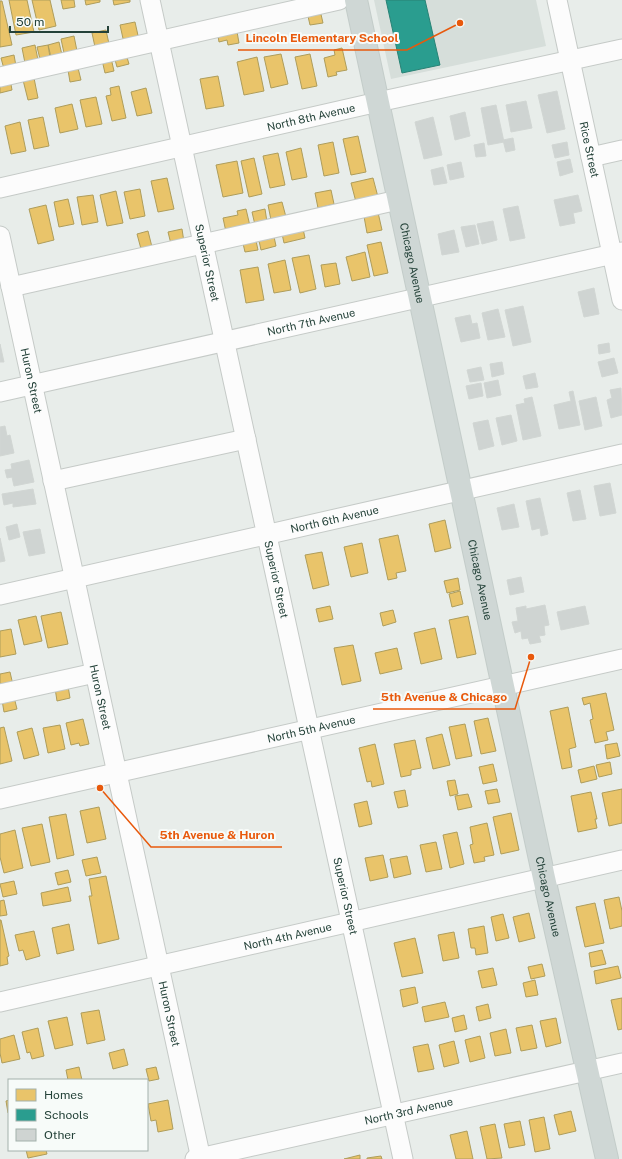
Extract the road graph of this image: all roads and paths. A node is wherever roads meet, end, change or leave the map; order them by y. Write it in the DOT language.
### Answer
graph roads {
  1 [pos="150,0"];
  2 [pos="339,0"];
  3 [pos="356,0"];
  4 [pos="557,0"];
  5 [pos="160,41"];
  6 [pos="622,49"];
  7 [pos="570,61"];
  8 [pos="0,77"];
  9 [pos="378,102"];
  10 [pos="182,146"];
  11 [pos="622,150"];
  12 [pos="591,157"];
  13 [pos="0,188"];
  14 [pos="398,200"];
  15 [pos="0,236"];
  16 [pos="204,243"];
  17 [pos="617,253"];
  18 [pos="11,287"];
  19 [pos="420,297"];
  20 [pos="622,300"];
  21 [pos="225,341"];
  22 [pos="32,385"];
  23 [pos="0,392"];
  24 [pos="246,439"];
  25 [pos="622,454"];
  26 [pos="53,481"];
  27 [pos="462,491"];
  28 [pos="267,535"];
  29 [pos="74,579"];
  30 [pos="0,595"];
  31 [pos="622,659"];
  32 [pos="95,673"];
  33 [pos="504,685"];
  34 [pos="0,694"];
  35 [pos="310,729"];
  36 [pos="117,773"];
  37 [pos="0,799"];
  38 [pos="622,860"];
  39 [pos="544,878"];
  40 [pos="352,922"];
  41 [pos="159,966"];
  42 [pos="0,1002"];
  43 [pos="622,1063"];
  44 [pos="588,1071"];
  45 [pos="394,1114"];
  46 [pos="199,1159"];
  47 [pos="403,1159"];
  48 [pos="606,1159"];
  1 -- 5 [label="street, Superior Street"];
  2 -- 5 [label="street"];
  3 -- 9 [label="main road, Chicago Avenue"];
  4 -- 7 [label="street, Rice Street"];
  5 -- 8 [label="street"];
  5 -- 10 [label="street, Superior Street"];
  6 -- 7 [label="street, North 8th Avenue"];
  7 -- 9 [label="street, North 8th Avenue"];
  7 -- 12 [label="street, Rice Street"];
  9 -- 10 [label="street, North 8th Avenue"];
  9 -- 14 [label="main road, Chicago Avenue"];
  10 -- 13 [label="street, North 8th Avenue"];
  10 -- 16 [label="street, Superior Street"];
  11 -- 12 [label="street"];
  12 -- 17 [label="street, Rice Street"];
  14 -- 16 [label="street"];
  14 -- 19 [label="main road, Chicago Avenue"];
  15 -- 18 [label="street, Huron Street"];
  16 -- 18 [label="street"];
  16 -- 21 [label="street, Superior Street"];
  17 -- 19 [label="street, North 7th Avenue"];
  17 -- 20 [label="street, Rice Street"];
  18 -- 22 [label="street, Huron Street"];
  19 -- 21 [label="street, North 7th Avenue"];
  19 -- 27 [label="main road, Chicago Avenue"];
  21 -- 22 [label="street, North 7th Avenue"];
  21 -- 24 [label="street, Superior Street"];
  22 -- 23 [label="street, North 7th Avenue"];
  22 -- 26 [label="street, Huron Street"];
  24 -- 26 [label="street"];
  24 -- 28 [label="street, Superior Street"];
  25 -- 27 [label="street, North 6th Avenue"];
  26 -- 29 [label="street, Huron Street"];
  27 -- 28 [label="street, North 6th Avenue"];
  27 -- 33 [label="main road, Chicago Avenue"];
  28 -- 29 [label="street, North 6th Avenue"];
  28 -- 35 [label="street, Superior Street"];
  29 -- 30 [label="street, North 6th Avenue"];
  29 -- 32 [label="street, Huron Street"];
  31 -- 33 [label="street, North 5th Avenue"];
  32 -- 34 [label="street"];
  32 -- 36 [label="street, Huron Street"];
  33 -- 35 [label="street, North 5th Avenue"];
  33 -- 39 [label="main road, Chicago Avenue"];
  35 -- 36 [label="street, North 5th Avenue"];
  35 -- 40 [label="street, Superior Street"];
  36 -- 37 [label="street, North 5th Avenue"];
  36 -- 41 [label="street, Huron Street"];
  38 -- 39 [label="street, North 4th Avenue"];
  39 -- 40 [label="street, North 4th Avenue"];
  39 -- 44 [label="main road, Chicago Avenue"];
  40 -- 41 [label="street, North 4th Avenue"];
  40 -- 45 [label="street, Superior Street"];
  41 -- 42 [label="street, North 4th Avenue"];
  41 -- 46 [label="street, Huron Street"];
  43 -- 44 [label="street, North 3rd Avenue"];
  44 -- 45 [label="street, North 3rd Avenue"];
  44 -- 48 [label="main road, Chicago Avenue"];
  45 -- 46 [label="street, North 3rd Avenue"];
  45 -- 47 [label="street, Superior Street"];
}
